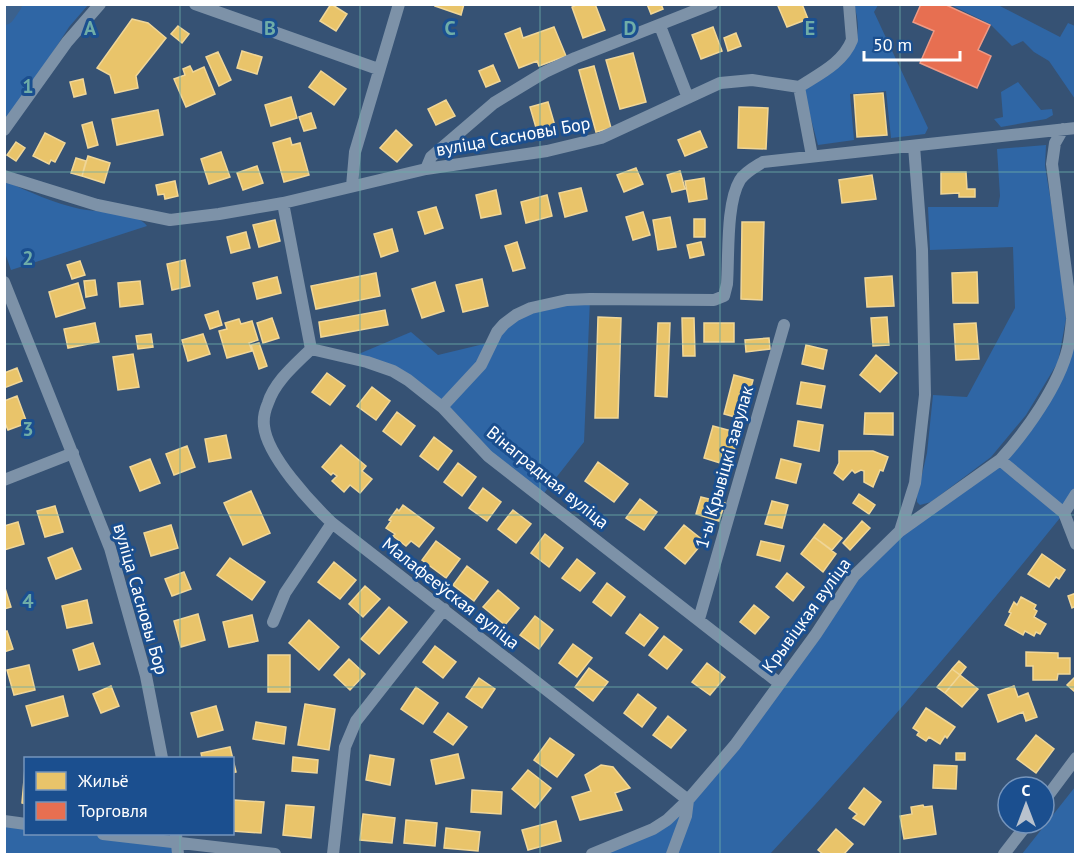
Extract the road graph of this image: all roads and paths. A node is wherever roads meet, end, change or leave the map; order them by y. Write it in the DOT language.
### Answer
graph roads {
  1 [pos="100,4"];
  2 [pos="195,4"];
  3 [pos="399,4"];
  4 [pos="712,4"];
  5 [pos="849,4"];
  6 [pos="660,26"];
  7 [pos="378,69"];
  8 [pos="799,87"];
  9 [pos="688,98"];
  10 [pos="1069,129"];
  11 [pos="4,130"];
  12 [pos="914,146"];
  13 [pos="812,156"];
  14 [pos="426,170"];
  15 [pos="4,176"];
  16 [pos="352,186"];
  17 [pos="283,203"];
  18 [pos="4,282"];
  19 [pos="1072,320"];
  20 [pos="784,325"];
  21 [pos="1076,333"];
  22 [pos="311,350"];
  23 [pos="442,407"];
  24 [pos="73,453"];
  25 [pos="1000,460"];
  26 [pos="4,480"];
  27 [pos="1076,494"];
  28 [pos="1064,513"];
  29 [pos="332,523"];
  30 [pos="900,531"];
  31 [pos="1076,544"];
  32 [pos="444,609"];
  33 [pos="699,619"];
  34 [pos="273,622"];
  35 [pos="779,683"];
  36 [pos="162,757"];
  37 [pos="1076,758"];
  38 [pos="1056,785"];
  39 [pos="688,800"];
  40 [pos="4,821"];
  41 [pos="24,824"];
  42 [pos="110,835"];
  43 [pos="1019,835"];
  44 [pos="177,844"];
  45 [pos="275,855"];
  46 [pos="333,855"];
  47 [pos="591,855"];
  48 [pos="672,855"];
  49 [pos="1004,855"];
  1 -- 11 [label="street"];
  2 -- 7 [label="street"];
  3 -- 7 [label="street"];
  4 -- 6 [label="street"];
  5 -- 8 [label="street"];
  6 -- 9 [label="street"];
  6 -- 14 [label="street"];
  7 -- 16 [label="street"];
  8 -- 9 [label="street, вуліца Сасновы Бор"];
  8 -- 13 [label="street"];
  9 -- 14 [label="street, вуліца Сасновы Бор"];
  10 -- 12 [label="street"];
  10 -- 19 [label="street"];
  12 -- 13 [label="street"];
  12 -- 30 [label="street, Крывіцкая вуліца"];
  13 -- 23 [label="street"];
  14 -- 16 [label="street, вуліца Сасновы Бор"];
  15 -- 17 [label="street, вуліца Сасновы Бор"];
  16 -- 17 [label="street, вуліца Сасновы Бор"];
  17 -- 22 [label="street"];
  18 -- 24 [label="street, вуліца Сасновы Бор"];
  19 -- 21 [label="street"];
  19 -- 25 [label="street"];
  20 -- 33 [label="street, 1-ы Крывіцкі завулак"];
  22 -- 23 [label="street, Вінаградная вуліца"];
  22 -- 29 [label="street, Малафееўская вуліца"];
  23 -- 33 [label="street, Вінаградная вуліца"];
  24 -- 26 [label="street"];
  24 -- 36 [label="street, вуліца Сасновы Бор"];
  25 -- 28 [label="street"];
  25 -- 30 [label="street"];
  27 -- 28 [label="street"];
  28 -- 31 [label="street"];
  29 -- 32 [label="street, Малафееўская вуліца"];
  29 -- 34 [label="street"];
  30 -- 35 [label="street, Крывіцкая вуліца"];
  32 -- 39 [label="street, Малафееўская вуліца"];
  32 -- 46 [label="street"];
  33 -- 35 [label="street, Вінаградная вуліца"];
  35 -- 39 [label="street, Крывіцкая вуліца"];
  37 -- 38 [label="street"];
  39 -- 47 [label="street, Крывіцкая вуліца"];
  39 -- 48 [label="street"];
  40 -- 41 [label="street"];
  42 -- 44 [label="street"];
  43 -- 49 [label="street"];
  44 -- 45 [label="street"];
}
